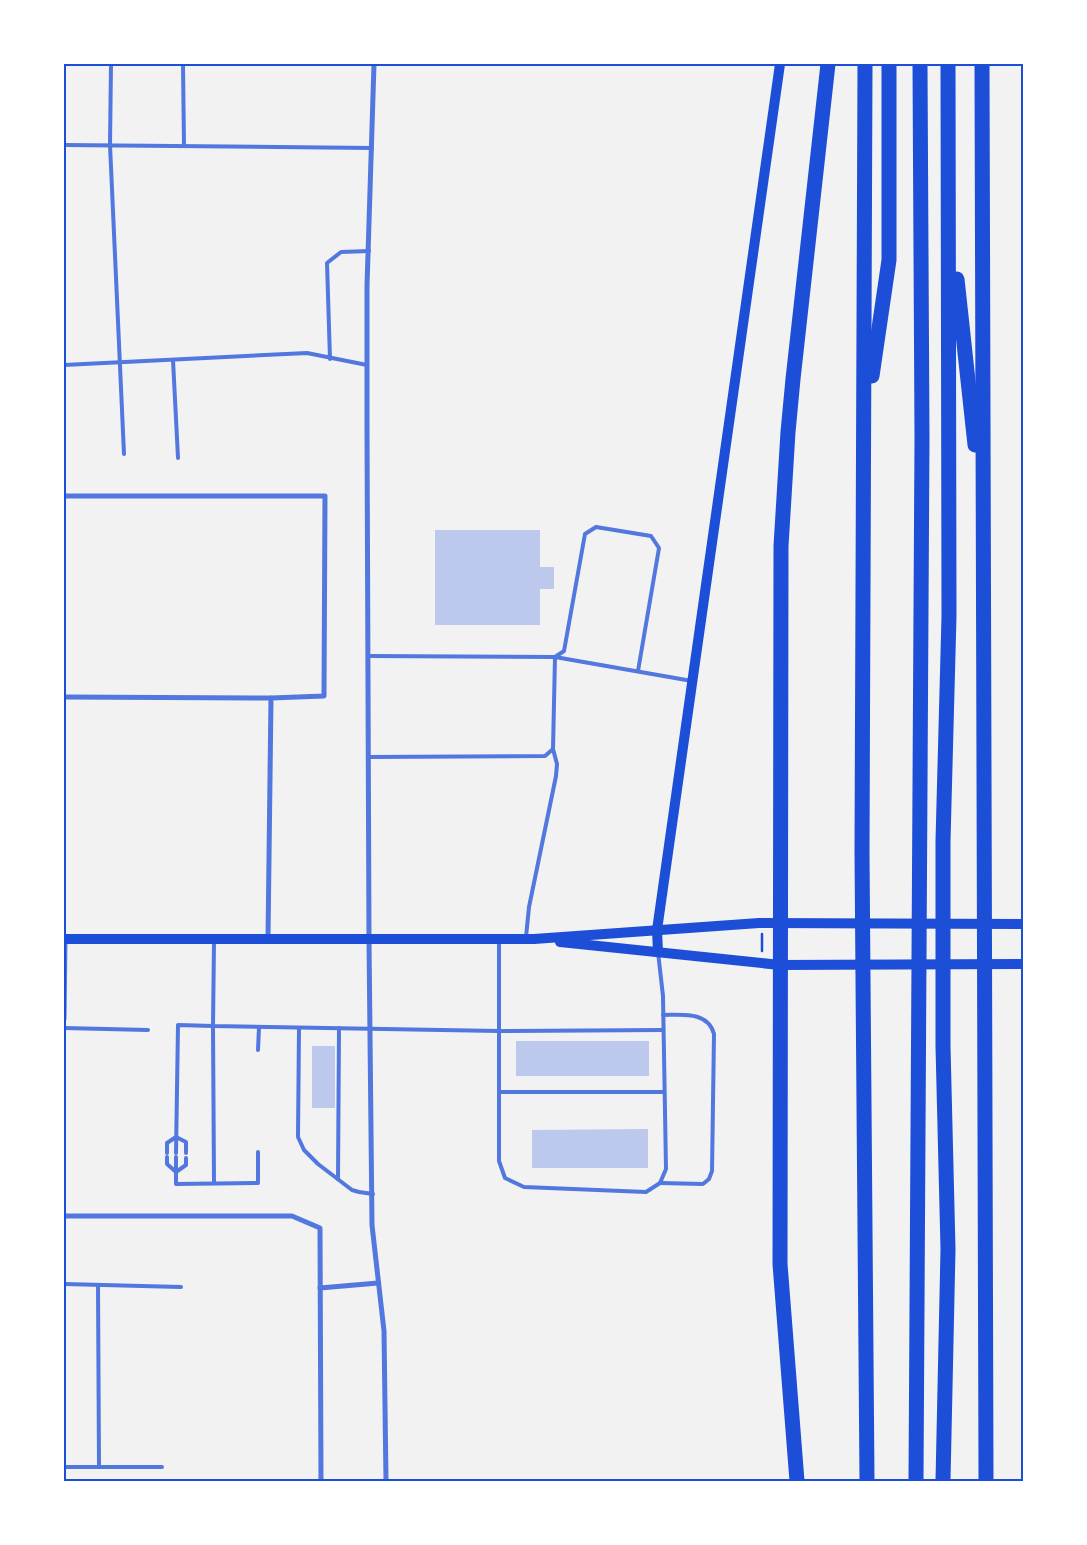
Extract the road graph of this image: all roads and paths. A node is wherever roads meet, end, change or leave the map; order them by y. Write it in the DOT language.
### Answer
graph roads {
  1 [pos="111,64"];
  2 [pos="183,64"];
  3 [pos="374,64"];
  4 [pos="780,64"];
  5 [pos="828,64"];
  6 [pos="865,64"];
  7 [pos="889,64"];
  8 [pos="920,64"];
  9 [pos="948,64"];
  10 [pos="982,64"];
  11 [pos="64,144"];
  12 [pos="110,145"];
  13 [pos="184,146"];
  14 [pos="372,148"];
  15 [pos="948,205"];
  16 [pos="368,251"];
  17 [pos="330,359"];
  18 [pos="173,360"];
  19 [pos="119,362"];
  20 [pos="367,364"];
  21 [pos="64,365"];
  22 [pos="864,430"];
  23 [pos="124,454"];
  24 [pos="178,458"];
  25 [pos="64,496"];
  26 [pos="984,521"];
  27 [pos="368,656"];
  28 [pos="555,657"];
  29 [pos="638,671"];
  30 [pos="692,681"];
  31 [pos="64,697"];
  32 [pos="271,698"];
  33 [pos="553,748"];
  34 [pos="368,757"];
  35 [pos="780,922"];
  36 [pos="1023,924"];
  37 [pos="657,930"];
  38 [pos="762,930"];
  39 [pos="64,938"];
  40 [pos="214,939"];
  41 [pos="268,939"];
  42 [pos="530,939"];
  43 [pos="370,940"];
  44 [pos="499,940"];
  45 [pos="658,952"];
  46 [pos="762,952"];
  47 [pos="1023,964"];
  48 [pos="780,965"];
  49 [pos="663,1015"];
  50 [pos="64,1019"];
  51 [pos="213,1026"];
  52 [pos="259,1027"];
  53 [pos="64,1028"];
  54 [pos="299,1028"];
  55 [pos="339,1028"];
  56 [pos="371,1029"];
  57 [pos="148,1030"];
  58 [pos="499,1030"];
  59 [pos="663,1030"];
  60 [pos="258,1050"];
  61 [pos="499,1092"];
  62 [pos="664,1092"];
  63 [pos="176,1137"];
  64 [pos="258,1152"];
  65 [pos="176,1172"];
  66 [pos="338,1179"];
  67 [pos="214,1183"];
  68 [pos="660,1183"];
  69 [pos="373,1194"];
  70 [pos="64,1216"];
  71 [pos="378,1283"];
  72 [pos="64,1284"];
  73 [pos="98,1285"];
  74 [pos="181,1287"];
  75 [pos="320,1288"];
  76 [pos="64,1467"];
  77 [pos="98,1467"];
  78 [pos="162,1467"];
  79 [pos="321,1481"];
  80 [pos="386,1481"];
  81 [pos="797,1481"];
  82 [pos="867,1481"];
  83 [pos="916,1481"];
  84 [pos="943,1481"];
  85 [pos="986,1481"];
  1 -- 12 [label="lane"];
  2 -- 13 [label="lane"];
  3 -- 14 [label="street"];
  4 -- 30 [label="main road"];
  5 -- 35 [label="highway"];
  6 -- 22 [label="highway"];
  7 -- 22 [label="highway"];
  8 -- 83 [label="highway"];
  9 -- 15 [label="highway"];
  10 -- 26 [label="highway"];
  11 -- 12 [label="lane"];
  12 -- 13 [label="lane"];
  12 -- 19 [label="lane"];
  13 -- 14 [label="lane"];
  14 -- 16 [label="street"];
  15 -- 26 [label="highway"];
  15 -- 84 [label="highway"];
  16 -- 17 [label="lane"];
  16 -- 20 [label="street"];
  17 -- 18 [label="lane"];
  17 -- 20 [label="lane"];
  18 -- 19 [label="lane"];
  18 -- 24 [label="lane"];
  19 -- 21 [label="lane"];
  19 -- 23 [label="lane"];
  20 -- 27 [label="street"];
  22 -- 82 [label="highway"];
  25 -- 32 [label="street"];
  26 -- 85 [label="highway"];
  27 -- 28 [label="lane"];
  27 -- 34 [label="street"];
  28 -- 29 [label="lane"];
  28 -- 29 [label="lane"];
  28 -- 33 [label="lane"];
  29 -- 30 [label="lane"];
  30 -- 37 [label="main road"];
  31 -- 32 [label="street"];
  32 -- 41 [label="street"];
  33 -- 34 [label="lane"];
  33 -- 42 [label="lane"];
  34 -- 43 [label="street"];
  35 -- 36 [label="main road"];
  35 -- 37 [label="main road"];
  35 -- 48 [label="highway"];
  37 -- 42 [label="main road"];
  37 -- 45 [label="main road"];
  38 -- 46 [label="path"];
  39 -- 40 [label="main road"];
  39 -- 50 [label="street"];
  40 -- 41 [label="main road"];
  40 -- 51 [label="lane"];
  41 -- 43 [label="main road"];
  42 -- 44 [label="main road"];
  42 -- 45 [label="main road"];
  43 -- 44 [label="main road"];
  43 -- 56 [label="street"];
  44 -- 58 [label="lane"];
  45 -- 48 [label="main road"];
  45 -- 49 [label="lane"];
  47 -- 48 [label="main road"];
  48 -- 81 [label="highway"];
  49 -- 59 [label="lane"];
  49 -- 68 [label="lane"];
  51 -- 52 [label="lane"];
  51 -- 63 [label="lane"];
  51 -- 67 [label="lane"];
  52 -- 54 [label="lane"];
  52 -- 60 [label="lane"];
  53 -- 57 [label="lane"];
  54 -- 55 [label="lane"];
  54 -- 66 [label="lane"];
  55 -- 56 [label="lane"];
  55 -- 66 [label="lane"];
  56 -- 58 [label="lane"];
  56 -- 69 [label="street"];
  58 -- 59 [label="lane"];
  58 -- 61 [label="lane"];
  59 -- 62 [label="lane"];
  61 -- 62 [label="lane"];
  61 -- 68 [label="lane"];
  62 -- 68 [label="lane"];
  63 -- 65 [label="lane"];
  63 -- 65 [label="lane"];
  63 -- 65 [label="lane"];
  64 -- 67 [label="lane"];
  65 -- 67 [label="lane"];
  66 -- 69 [label="lane"];
  69 -- 71 [label="street"];
  70 -- 75 [label="street"];
  71 -- 75 [label="street"];
  71 -- 80 [label="street"];
  72 -- 73 [label="lane"];
  73 -- 74 [label="lane"];
  73 -- 77 [label="lane"];
  75 -- 79 [label="street"];
  76 -- 77 [label="lane"];
  77 -- 78 [label="lane"];
}
